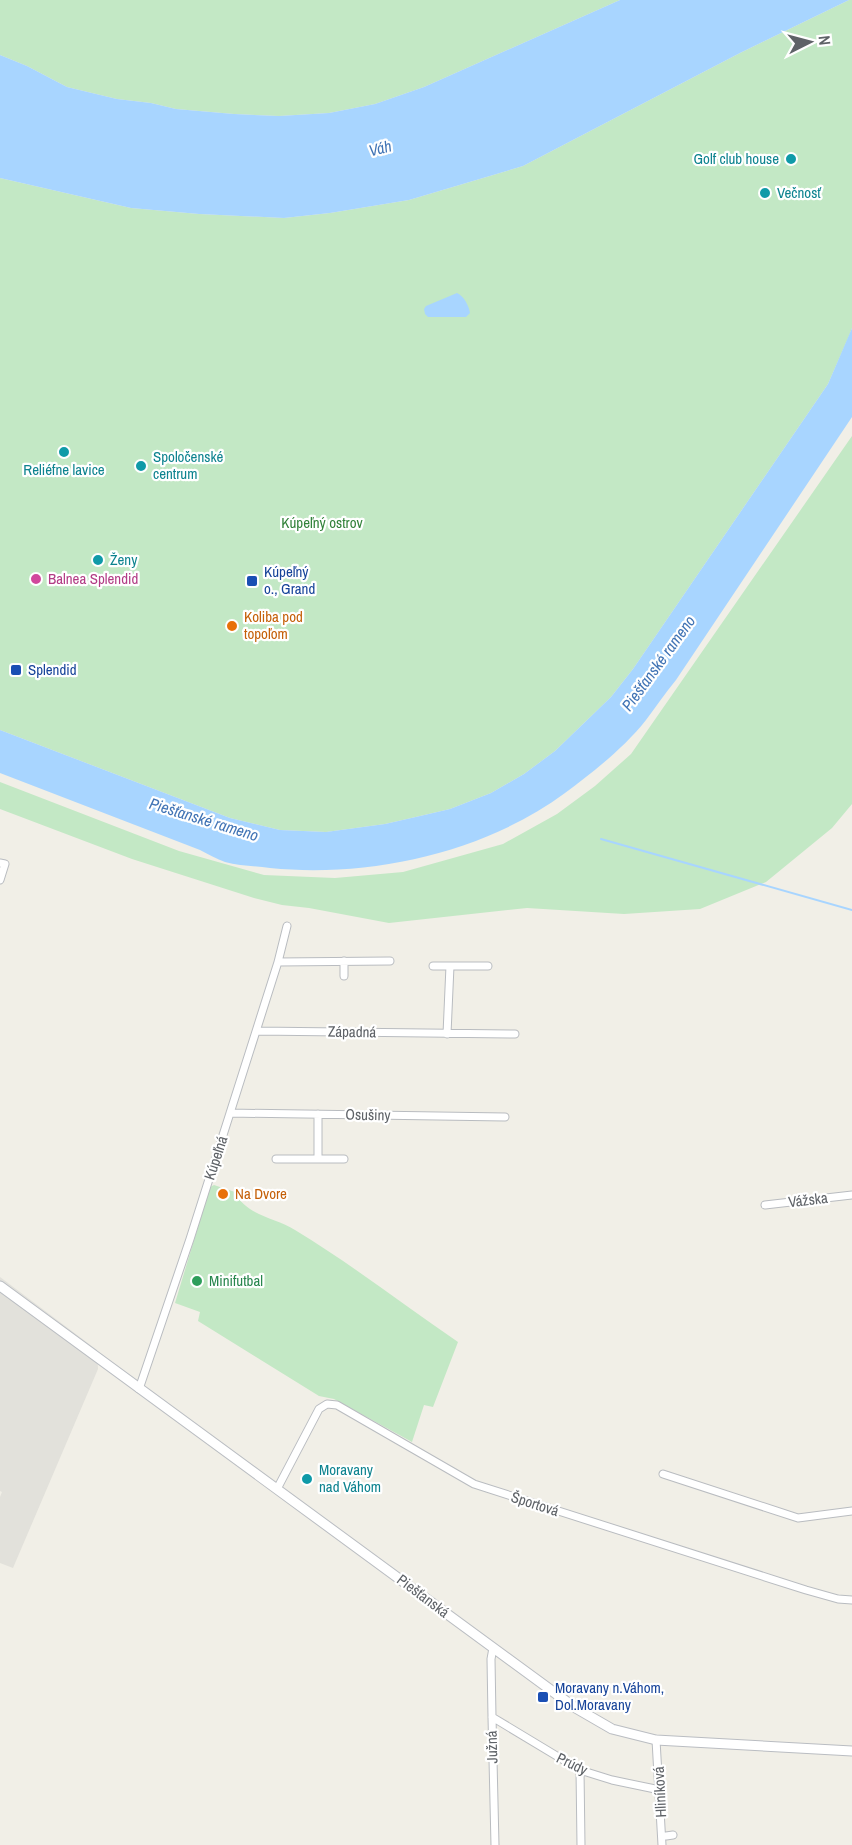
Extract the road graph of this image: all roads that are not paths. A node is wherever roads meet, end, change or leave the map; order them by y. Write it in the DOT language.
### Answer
graph roads {
  1 [pos="3,864"];
  2 [pos="0,880"];
  3 [pos="287,926"];
  4 [pos="344,961"];
  5 [pos="390,961"];
  6 [pos="278,962"];
  7 [pos="433,966"];
  8 [pos="450,966"];
  9 [pos="488,966"];
  10 [pos="344,975"];
  11 [pos="256,1031"];
  12 [pos="447,1034"];
  13 [pos="515,1035"];
  14 [pos="230,1113"];
  15 [pos="318,1114"];
  16 [pos="506,1117"];
  17 [pos="318,1158"];
  18 [pos="276,1159"];
  19 [pos="344,1160"];
  20 [pos="852,1195"];
  21 [pos="765,1205"];
  22 [pos="0,1286"];
  23 [pos="139,1389"];
  24 [pos="663,1474"];
  25 [pos="277,1489"];
  26 [pos="852,1511"];
  27 [pos="852,1600"];
  28 [pos="493,1648"];
  29 [pos="492,1717"];
  30 [pos="656,1740"];
  31 [pos="852,1751"];
  32 [pos="580,1770"];
  33 [pos="660,1790"];
  34 [pos="495,1845"];
  35 [pos="581,1845"];
  36 [pos="662,1845"];
  1 -- 2 [label="street"];
  3 -- 6 [label="street, Kúpeľná"];
  4 -- 5 [label="street"];
  4 -- 6 [label="street"];
  4 -- 10 [label="street"];
  6 -- 11 [label="street, Kúpeľná"];
  7 -- 8 [label="street"];
  8 -- 9 [label="street"];
  8 -- 12 [label="street"];
  11 -- 12 [label="street, Západná"];
  11 -- 14 [label="street, Kúpeľná"];
  12 -- 13 [label="street, Západná"];
  14 -- 15 [label="street, Osušiny"];
  14 -- 23 [label="street, Kúpeľná"];
  15 -- 16 [label="street, Osušiny"];
  15 -- 17 [label="street"];
  17 -- 18 [label="street"];
  17 -- 19 [label="street"];
  20 -- 21 [label="street, Vážska"];
  22 -- 23 [label="main road, Piešťanská"];
  23 -- 25 [label="main road, Piešťanská"];
  24 -- 26 [label="street"];
  25 -- 27 [label="street, Športová"];
  25 -- 28 [label="main road, Piešťanská"];
  28 -- 29 [label="street, Južná"];
  28 -- 30 [label="main road, Piešťanská"];
  29 -- 32 [label="street, Prúdy"];
  29 -- 34 [label="street, Južná"];
  30 -- 31 [label="main road, Piešťanská"];
  30 -- 33 [label="street, Hliníková"];
  32 -- 33 [label="street, Prúdy"];
  32 -- 35 [label="street"];
  33 -- 36 [label="street, Hliníková"];
}
